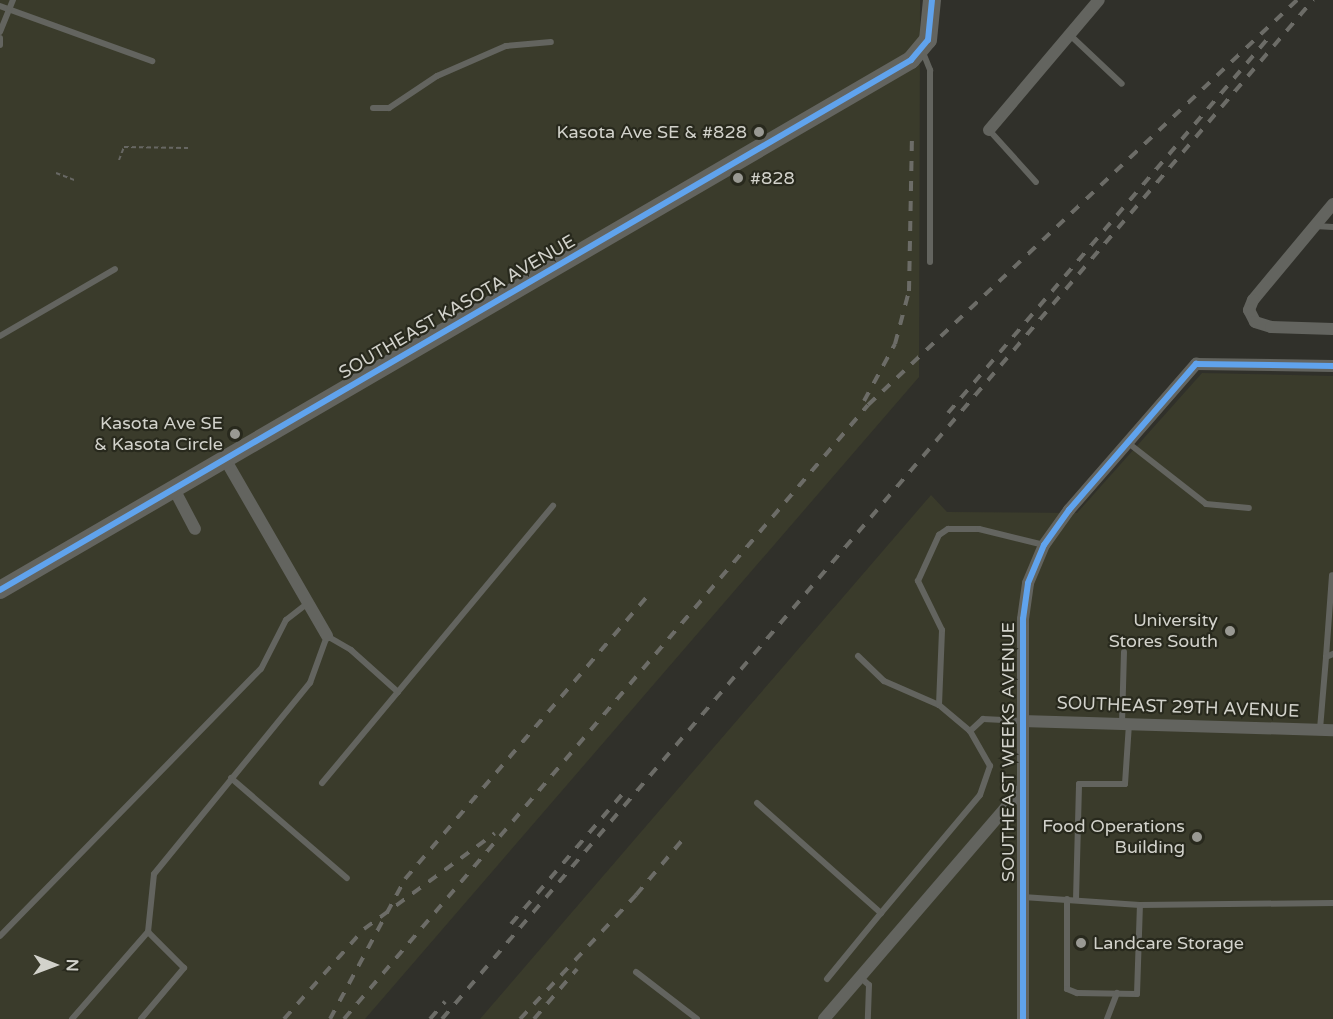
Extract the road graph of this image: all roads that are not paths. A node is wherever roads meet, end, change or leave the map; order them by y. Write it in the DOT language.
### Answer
graph roads {
  1 [pos="13,0"];
  2 [pos="932,0"];
  3 [pos="1099,0"];
  4 [pos="0,6"];
  5 [pos="9,10"];
  6 [pos="0,32"];
  7 [pos="1069,35"];
  8 [pos="0,38"];
  9 [pos="551,42"];
  10 [pos="0,45"];
  11 [pos="924,47"];
  12 [pos="152,61"];
  13 [pos="1122,84"];
  14 [pos="373,108"];
  15 [pos="988,130"];
  16 [pos="1036,182"];
  17 [pos="1333,204"];
  18 [pos="1314,226"];
  19 [pos="1333,227"];
  20 [pos="930,261"];
  21 [pos="115,269"];
  22 [pos="1333,329"];
  23 [pos="0,336"];
  24 [pos="1333,366"];
  25 [pos="1127,442"];
  26 [pos="225,459"];
  27 [pos="174,489"];
  28 [pos="553,506"];
  29 [pos="1249,508"];
  30 [pos="195,529"];
  31 [pos="1044,545"];
  32 [pos="1332,575"];
  33 [pos="0,590"];
  34 [pos="308,603"];
  35 [pos="327,636"];
  36 [pos="1124,652"];
  37 [pos="1333,654"];
  38 [pos="858,656"];
  39 [pos="1326,657"];
  40 [pos="398,692"];
  41 [pos="939,705"];
  42 [pos="1022,721"];
  43 [pos="1125,723"];
  44 [pos="1320,729"];
  45 [pos="1333,730"];
  46 [pos="970,731"];
  47 [pos="231,778"];
  48 [pos="322,783"];
  49 [pos="1022,789"];
  50 [pos="757,803"];
  51 [pos="347,878"];
  52 [pos="1023,897"];
  53 [pos="1067,898"];
  54 [pos="1076,900"];
  55 [pos="1333,903"];
  56 [pos="1140,905"];
  57 [pos="881,913"];
  58 [pos="148,932"];
  59 [pos="0,936"];
  60 [pos="636,972"];
  61 [pos="859,977"];
  62 [pos="827,979"];
  63 [pos="1117,993"];
  64 [pos="72,1019"];
  65 [pos="141,1019"];
  66 [pos="697,1019"];
  67 [pos="824,1019"];
  68 [pos="868,1019"];
  69 [pos="1023,1019"];
  70 [pos="1107,1019"];
  1 -- 5 [label="lane"];
  2 -- 11 [label="street"];
  3 -- 7 [label="street"];
  4 -- 5 [label="lane"];
  5 -- 6 [label="lane"];
  5 -- 12 [label="lane"];
  7 -- 13 [label="lane"];
  7 -- 15 [label="street"];
  8 -- 10 [label="lane"];
  9 -- 14 [label="lane"];
  11 -- 20 [label="lane"];
  11 -- 26 [label="street, SOUTHEAST KASOTA AVENUE"];
  15 -- 16 [label="lane"];
  17 -- 18 [label="street"];
  18 -- 19 [label="lane"];
  18 -- 22 [label="street"];
  21 -- 23 [label="lane"];
  24 -- 25 [label="street, SOUTHEAST WEEKS AVENUE"];
  25 -- 29 [label="lane"];
  25 -- 31 [label="street, SOUTHEAST WEEKS AVENUE"];
  26 -- 27 [label="street, SOUTHEAST KASOTA AVENUE"];
  26 -- 34 [label="street"];
  27 -- 30 [label="street"];
  27 -- 33 [label="street, SOUTHEAST KASOTA AVENUE"];
  28 -- 40 [label="lane"];
  31 -- 41 [label="lane"];
  31 -- 42 [label="street, SOUTHEAST WEEKS AVENUE"];
  32 -- 39 [label="lane"];
  34 -- 35 [label="street"];
  34 -- 59 [label="lane"];
  35 -- 40 [label="lane"];
  35 -- 47 [label="lane"];
  36 -- 43 [label="lane"];
  37 -- 39 [label="lane"];
  38 -- 41 [label="lane"];
  39 -- 44 [label="lane"];
  40 -- 48 [label="lane"];
  41 -- 46 [label="lane"];
  42 -- 43 [label="street, SOUTHEAST 29TH AVENUE"];
  42 -- 46 [label="lane"];
  42 -- 49 [label="street, SOUTHEAST WEEKS AVENUE"];
  43 -- 44 [label="street, SOUTHEAST 29TH AVENUE"];
  43 -- 54 [label="lane"];
  44 -- 45 [label="street, SOUTHEAST 29TH AVENUE"];
  46 -- 57 [label="lane"];
  47 -- 51 [label="lane"];
  47 -- 58 [label="lane"];
  49 -- 52 [label="street, SOUTHEAST WEEKS AVENUE"];
  49 -- 61 [label="street"];
  50 -- 57 [label="lane"];
  52 -- 53 [label="lane"];
  52 -- 69 [label="street, SOUTHEAST WEEKS AVENUE"];
  53 -- 54 [label="lane"];
  53 -- 63 [label="lane"];
  54 -- 56 [label="lane"];
  55 -- 56 [label="lane"];
  56 -- 63 [label="lane"];
  57 -- 62 [label="lane"];
  58 -- 64 [label="lane"];
  58 -- 65 [label="lane"];
  60 -- 66 [label="lane"];
  61 -- 67 [label="street"];
  61 -- 68 [label="lane"];
  63 -- 70 [label="lane"];
}
